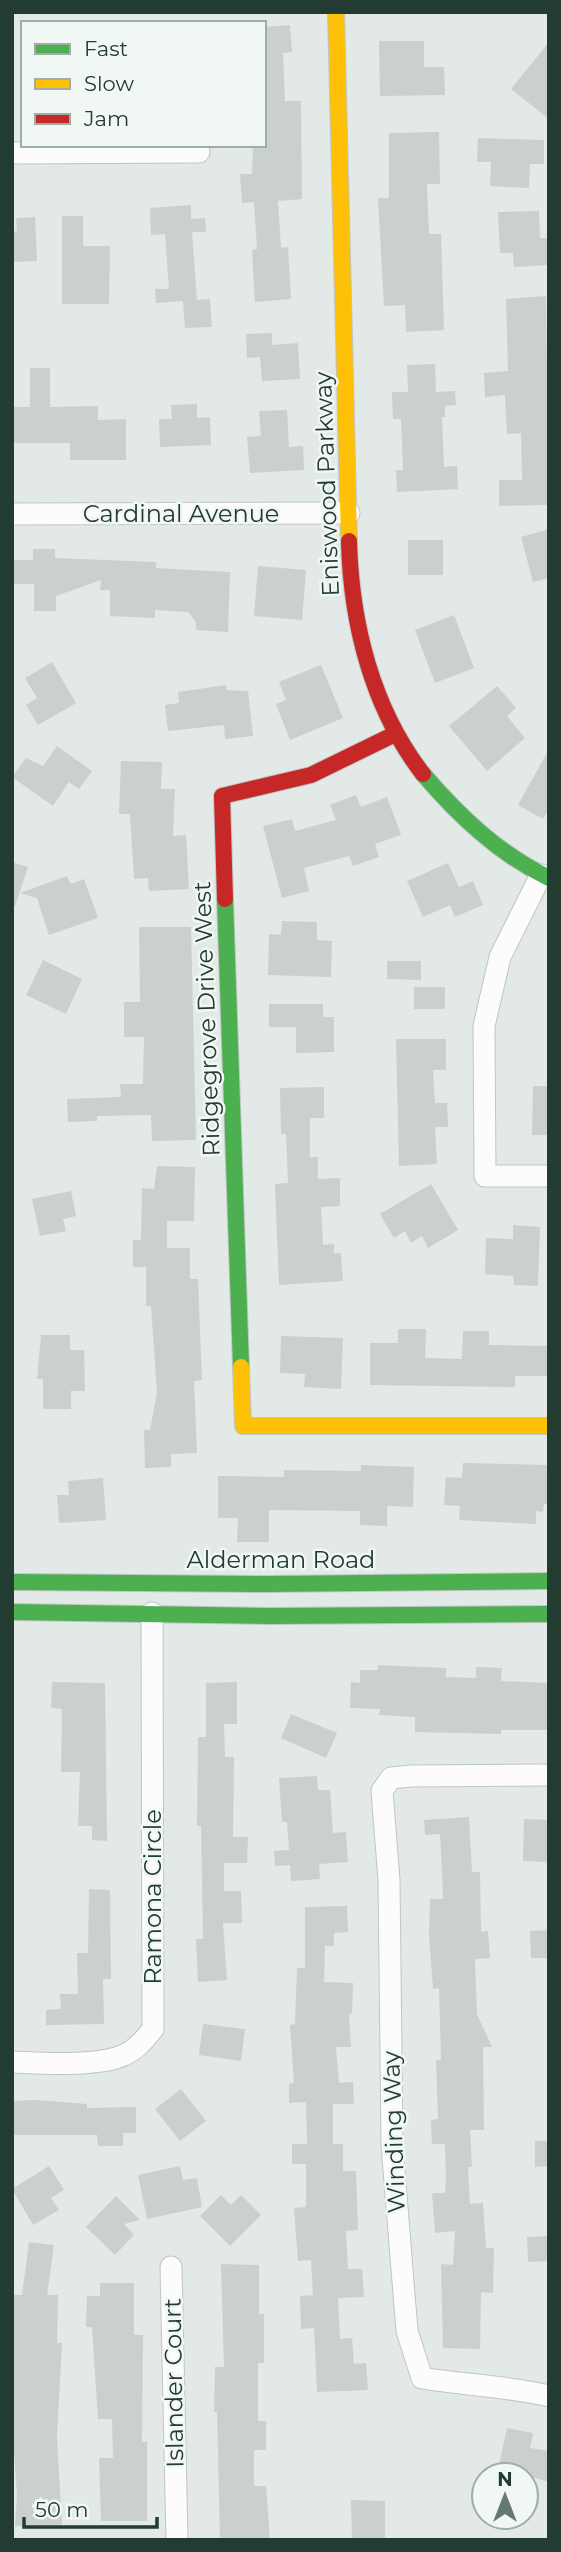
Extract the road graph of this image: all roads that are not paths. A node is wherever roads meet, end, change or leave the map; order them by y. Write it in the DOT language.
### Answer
graph roads {
  1 [pos="336,12"];
  2 [pos="199,152"];
  3 [pos="12,153"];
  4 [pos="12,513"];
  5 [pos="349,513"];
  6 [pos="395,733"];
  7 [pos="545,876"];
  8 [pos="549,1176"];
  9 [pos="549,1426"];
  10 [pos="549,1581"];
  11 [pos="12,1582"];
  12 [pos="12,1612"];
  13 [pos="152,1613"];
  14 [pos="549,1614"];
  15 [pos="549,1775"];
  16 [pos="12,2062"];
  17 [pos="172,2267"];
  18 [pos="549,2396"];
  19 [pos="177,2540"];
  1 -- 5 [label="street, Eniswood Parkway"];
  2 -- 3 [label="street"];
  4 -- 5 [label="street, Cardinal Avenue"];
  5 -- 6 [label="street, Eniswood Parkway"];
  6 -- 7 [label="street, Eniswood Parkway"];
  6 -- 9 [label="street, Ridgegrove Drive West"];
  7 -- 8 [label="street"];
  10 -- 11 [label="street, Alderman Road"];
  12 -- 13 [label="street"];
  13 -- 14 [label="street"];
  13 -- 16 [label="street, Ramona Circle"];
  15 -- 18 [label="street, Winding Way"];
  17 -- 19 [label="street, Islander Court"];
}
